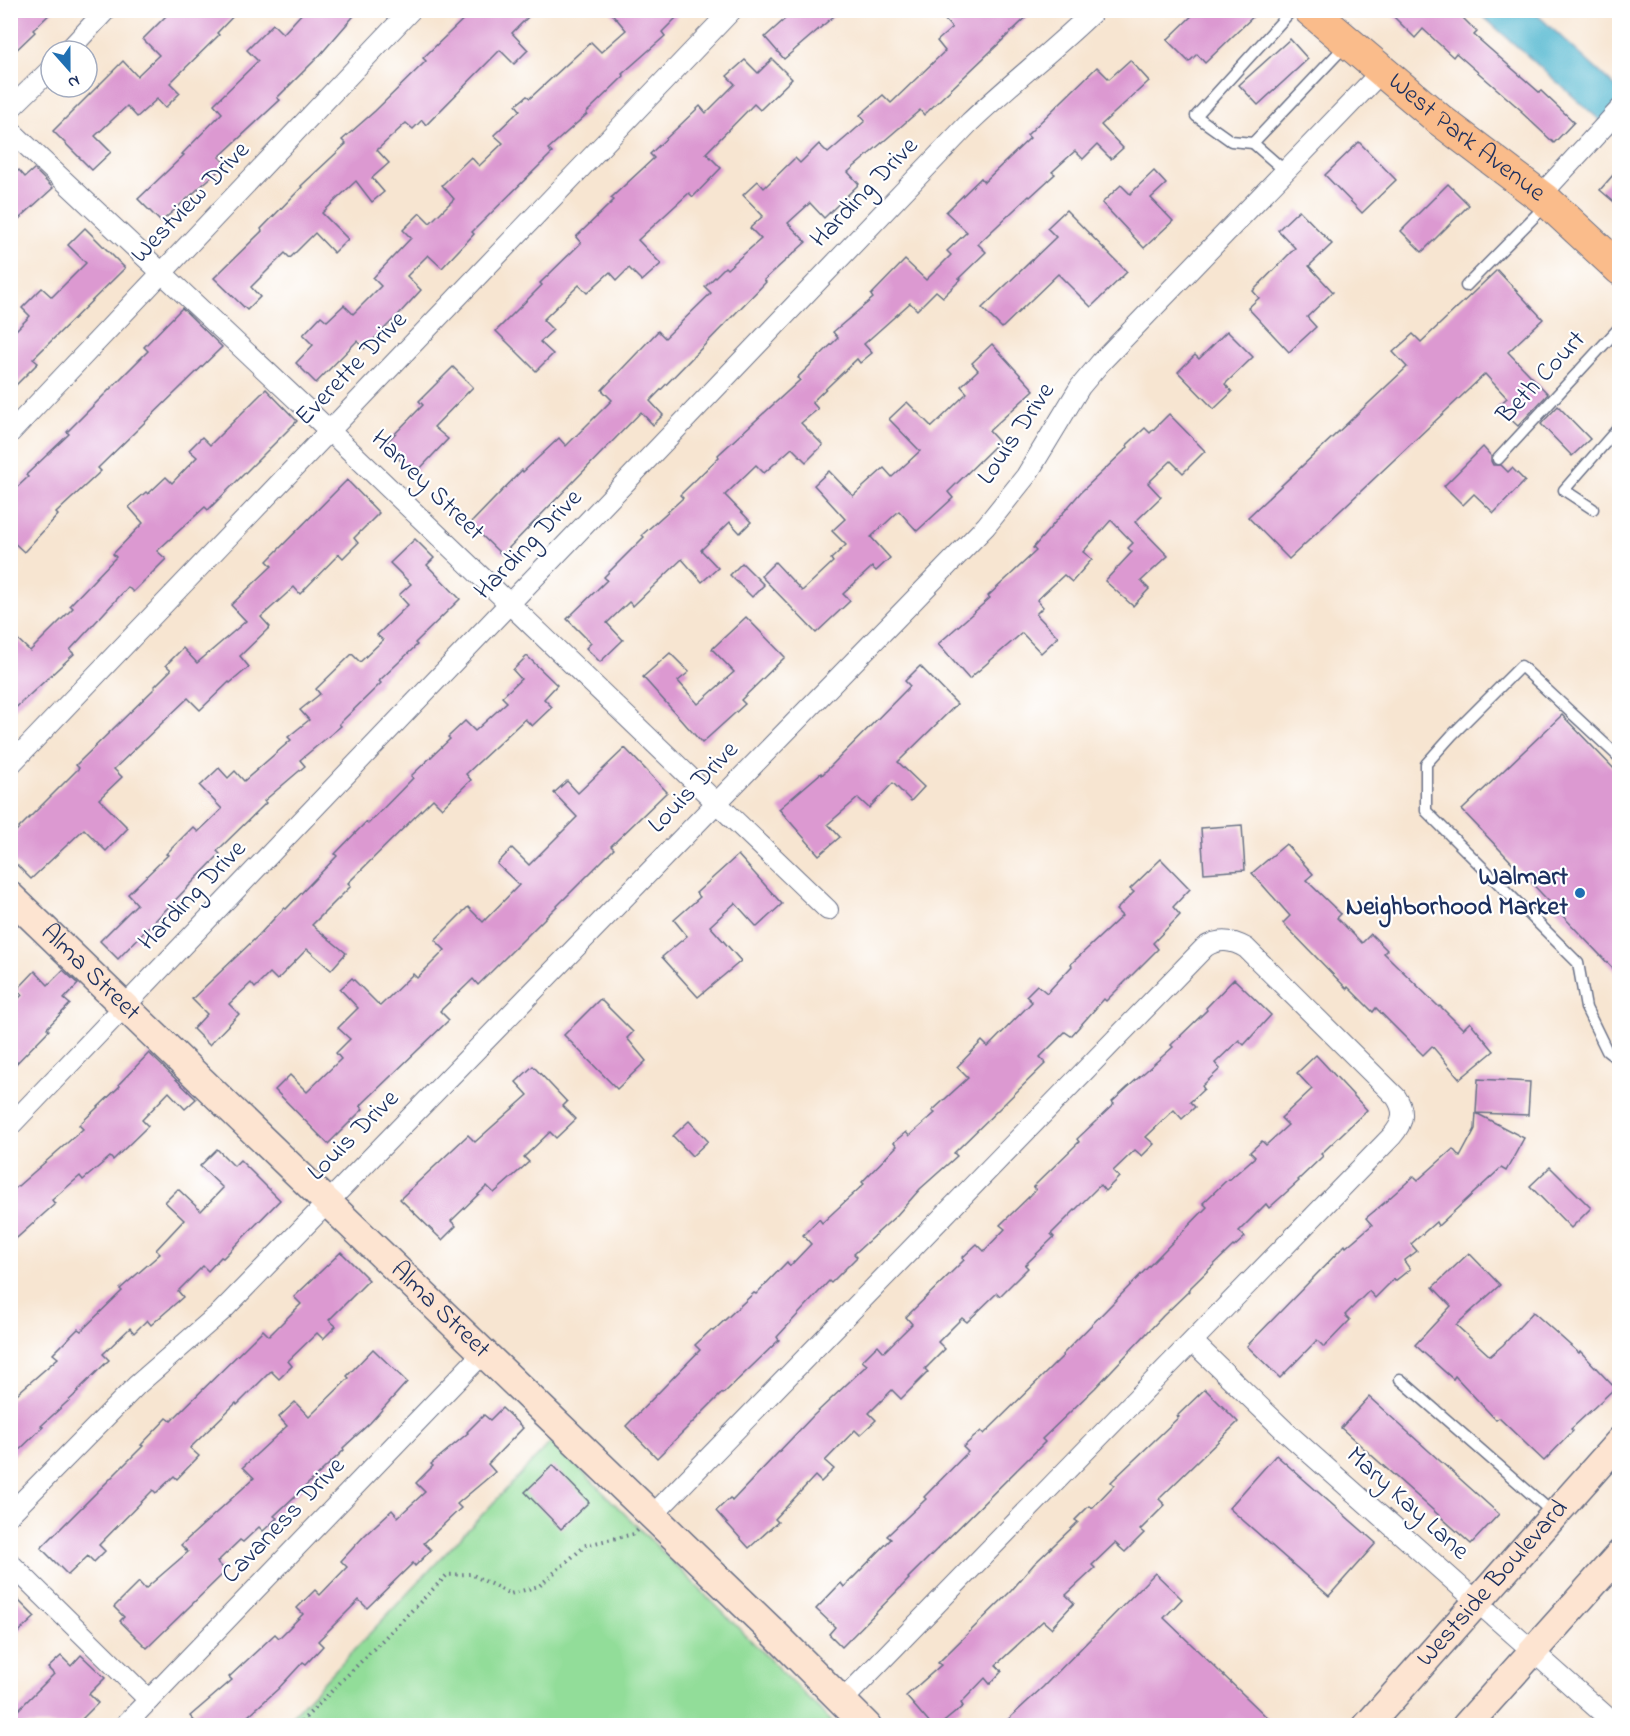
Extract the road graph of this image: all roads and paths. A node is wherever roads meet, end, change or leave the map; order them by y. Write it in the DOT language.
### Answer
graph roads {
  1 [pos="106,10"];
  2 [pos="411,10"];
  3 [pos="732,10"];
  4 [pos="1095,10"];
  5 [pos="1292,10"];
  6 [pos="1310,10"];
  7 [pos="79,39"];
  8 [pos="1348,43"];
  9 [pos="1382,71"];
  10 [pos="39,81"];
  11 [pos="10,109"];
  12 [pos="1620,109"];
  13 [pos="10,130"];
  14 [pos="1253,143"];
  15 [pos="1285,171"];
  16 [pos="1544,199"];
  17 [pos="1620,269"];
  18 [pos="161,272"];
  19 [pos="1466,286"];
  20 [pos="1620,327"];
  21 [pos="1620,426"];
  22 [pos="330,431"];
  23 [pos="10,433"];
  24 [pos="1498,459"];
  25 [pos="1593,509"];
  26 [pos="510,604"];
  27 [pos="1620,758"];
  28 [pos="10,765"];
  29 [pos="717,803"];
  30 [pos="10,896"];
  31 [pos="828,910"];
  32 [pos="124,1006"];
  33 [pos="1620,1061"];
  34 [pos="10,1126"];
  35 [pos="327,1202"];
  36 [pos="1193,1342"];
  37 [pos="483,1353"];
  38 [pos="1400,1379"];
  39 [pos="1620,1441"];
  40 [pos="10,1515"];
  41 [pos="1554,1515"];
  42 [pos="652,1516"];
  43 [pos="1620,1554"];
  44 [pos="10,1563"];
  45 [pos="1477,1601"];
  46 [pos="1533,1651"];
  47 [pos="146,1697"];
  48 [pos="842,1701"];
  49 [pos="124,1725"];
  50 [pos="297,1725"];
  51 [pos="867,1725"];
  52 [pos="1367,1725"];
  53 [pos="1466,1725"];
  54 [pos="1617,1725"];
  1 -- 7 [label="street"];
  2 -- 18 [label="street, Westview Drive"];
  3 -- 22 [label="street, Everette Drive"];
  4 -- 26 [label="street, Harding Drive"];
  5 -- 14 [label="lane"];
  6 -- 8 [label="main road, West Park Avenue"];
  8 -- 9 [label="main road, West Park Avenue"];
  8 -- 14 [label="lane"];
  9 -- 15 [label="street, Louis Drive"];
  9 -- 16 [label="main road, West Park Avenue"];
  10 -- 11 [label="street"];
  12 -- 16 [label="street"];
  13 -- 18 [label="street, Harvey Street"];
  14 -- 15 [label="lane"];
  15 -- 29 [label="street, Louis Drive"];
  16 -- 17 [label="main road, West Park Avenue"];
  16 -- 19 [label="lane"];
  18 -- 22 [label="street, Harvey Street"];
  18 -- 23 [label="street, Westview Drive"];
  20 -- 24 [label="lane, Beth Court"];
  21 -- 25 [label="lane"];
  22 -- 26 [label="street, Harvey Street"];
  22 -- 28 [label="street, Everette Drive"];
  26 -- 29 [label="street, Harvey Street"];
  26 -- 32 [label="street, Harding Drive"];
  27 -- 33 [label="lane"];
  29 -- 31 [label="street, Harvey Street"];
  29 -- 35 [label="street, Louis Drive"];
  30 -- 32 [label="street, Alma Street"];
  32 -- 34 [label="street, Harding Drive"];
  32 -- 35 [label="street, Alma Street"];
  35 -- 37 [label="street, Alma Street"];
  35 -- 40 [label="street, Louis Drive"];
  36 -- 42 [label="street"];
  36 -- 45 [label="street, Mary Kay Lane"];
  36 -- 48 [label="street"];
  37 -- 42 [label="street, Alma Street"];
  37 -- 47 [label="street, Cavaness Drive"];
  38 -- 41 [label="lane"];
  39 -- 41 [label="street, Westside Boulevard"];
  41 -- 45 [label="street, Westside Boulevard"];
  42 -- 48 [label="street, Alma Street"];
  42 -- 50 [label="path"];
  43 -- 46 [label="street"];
  44 -- 47 [label="street"];
  45 -- 46 [label="street, Mary Kay Lane"];
  45 -- 52 [label="street, Westside Boulevard"];
  46 -- 53 [label="street"];
  46 -- 54 [label="street, Mary Kay Lane"];
  47 -- 49 [label="street, Cavaness Drive"];
  48 -- 51 [label="street, Alma Street"];
}
